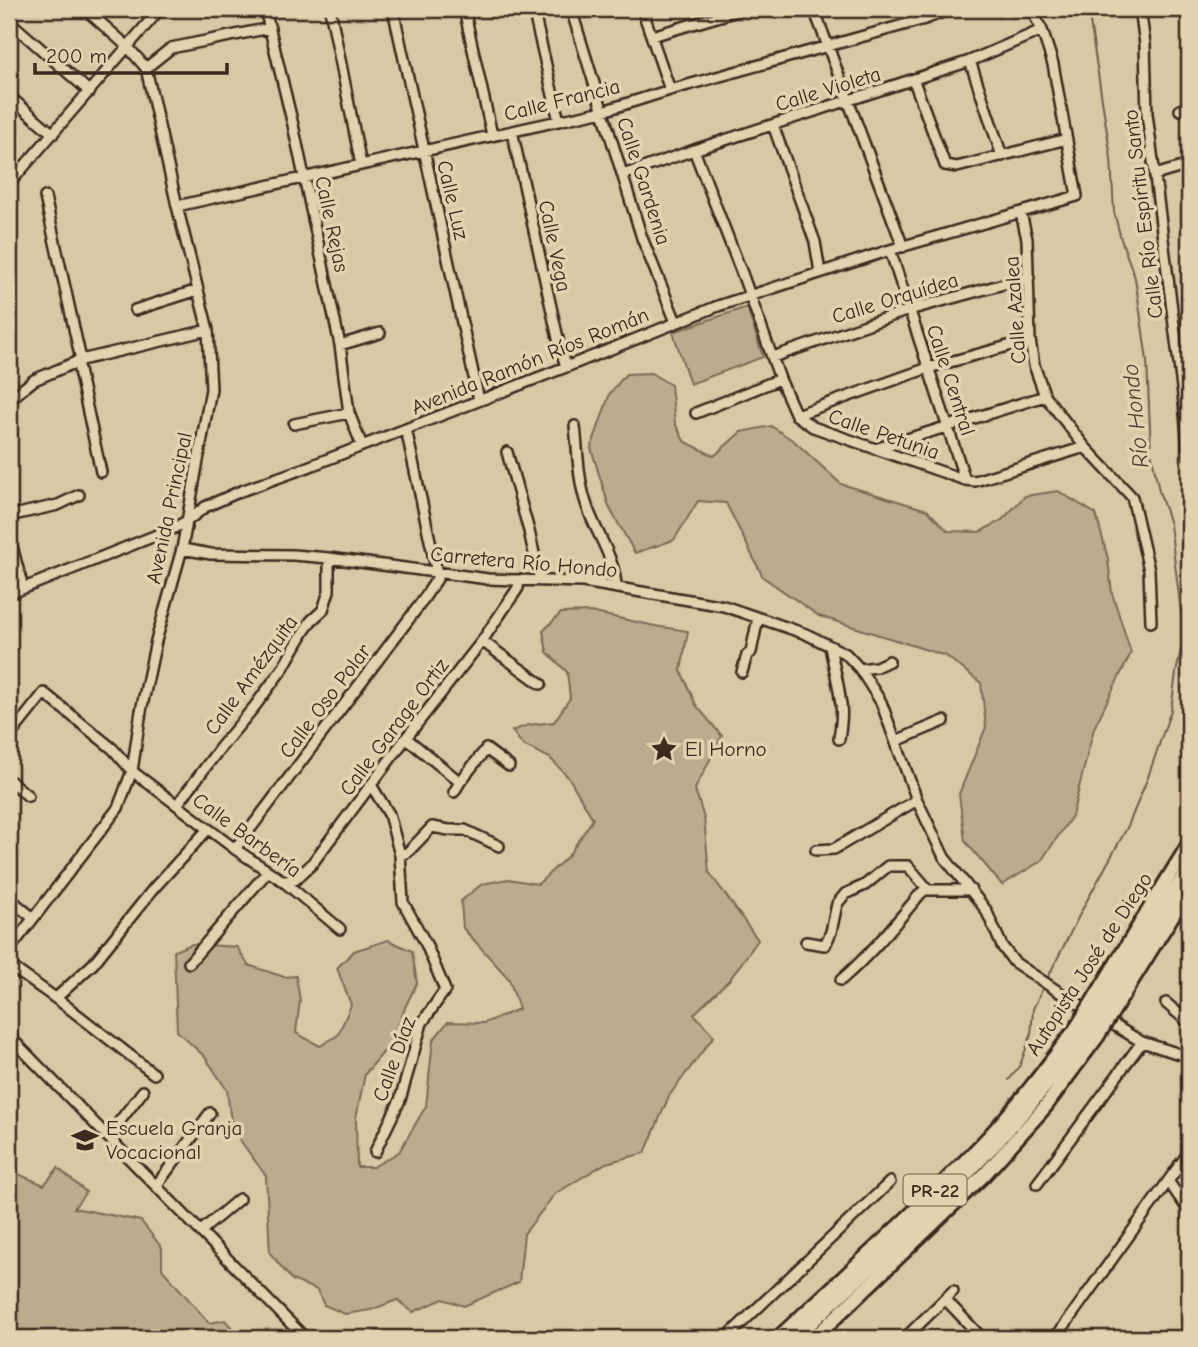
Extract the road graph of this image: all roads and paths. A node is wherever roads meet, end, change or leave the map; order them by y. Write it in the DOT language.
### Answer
graph roads {
  1 [pos="85,9"];
  2 [pos="159,9"];
  3 [pos="265,9"];
  4 [pos="330,9"];
  5 [pos="393,9"];
  6 [pos="464,9"];
  7 [pos="533,9"];
  8 [pos="571,9"];
  9 [pos="642,9"];
  10 [pos="744,9"];
  11 [pos="814,9"];
  12 [pos="951,9"];
  13 [pos="1031,9"];
  14 [pos="1140,9"];
  15 [pos="9,21"];
  16 [pos="270,28"];
  17 [pos="1042,30"];
  18 [pos="652,36"];
  19 [pos="828,45"];
  20 [pos="127,46"];
  21 [pos="970,61"];
  22 [pos="146,68"];
  23 [pos="914,80"];
  24 [pos="670,90"];
  25 [pos="90,92"];
  26 [pos="9,96"];
  27 [pos="850,101"];
  28 [pos="603,111"];
  29 [pos="559,121"];
  30 [pos="773,125"];
  31 [pos="512,131"];
  32 [pos="52,134"];
  33 [pos="492,135"];
  34 [pos="1067,139"];
  35 [pos="694,150"];
  36 [pos="424,151"];
  37 [pos="1002,156"];
  38 [pos="361,165"];
  39 [pos="1189,165"];
  40 [pos="623,175"];
  41 [pos="1155,175"];
  42 [pos="11,178"];
  43 [pos="304,178"];
  44 [pos="45,197"];
  45 [pos="177,206"];
  46 [pos="1021,212"];
  47 [pos="903,247"];
  48 [pos="890,250"];
  49 [pos="820,272"];
  50 [pos="1029,277"];
  51 [pos="198,290"];
  52 [pos="750,296"];
  53 [pos="135,310"];
  54 [pos="909,310"];
  55 [pos="676,322"];
  56 [pos="208,330"];
  57 [pos="380,333"];
  58 [pos="1030,340"];
  59 [pos="340,345"];
  60 [pos="773,357"];
  61 [pos="79,360"];
  62 [pos="566,367"];
  63 [pos="928,368"];
  64 [pos="780,379"];
  65 [pos="1045,396"];
  66 [pos="9,400"];
  67 [pos="479,400"];
  68 [pos="1187,402"];
  69 [pos="349,413"];
  70 [pos="696,413"];
  71 [pos="796,415"];
  72 [pos="294,424"];
  73 [pos="947,425"];
  74 [pos="575,426"];
  75 [pos="406,429"];
  76 [pos="362,446"];
  77 [pos="1085,447"];
  78 [pos="875,449"];
  79 [pos="507,452"];
  80 [pos="1189,456"];
  81 [pos="101,472"];
  82 [pos="965,480"];
  83 [pos="79,495"];
  84 [pos="9,516"];
  85 [pos="187,521"];
  86 [pos="9,536"];
  87 [pos="10,547"];
  88 [pos="182,549"];
  89 [pos="329,558"];
  90 [pos="437,573"];
  91 [pos="519,580"];
  92 [pos="540,580"];
  93 [pos="23,588"];
  94 [pos="616,588"];
  95 [pos="9,594"];
  96 [pos="758,618"];
  97 [pos="1151,622"];
  98 [pos="482,641"];
  99 [pos="830,646"];
  100 [pos="889,661"];
  101 [pos="860,669"];
  102 [pos="742,672"];
  103 [pos="541,684"];
  104 [pos="944,721"];
  105 [pos="9,737"];
  106 [pos="406,738"];
  107 [pos="839,738"];
  108 [pos="896,741"];
  109 [pos="509,766"];
  110 [pos="132,771"];
  111 [pos="9,780"];
  112 [pos="460,782"];
  113 [pos="371,785"];
  114 [pos="454,792"];
  115 [pos="28,796"];
  116 [pos="917,800"];
  117 [pos="177,805"];
  118 [pos="208,829"];
  119 [pos="1189,844"];
  120 [pos="499,846"];
  121 [pos="235,849"];
  122 [pos="816,850"];
  123 [pos="400,855"];
  124 [pos="1189,868"];
  125 [pos="268,871"];
  126 [pos="283,881"];
  127 [pos="1189,889"];
  128 [pos="925,890"];
  129 [pos="971,890"];
  130 [pos="9,898"];
  131 [pos="33,918"];
  132 [pos="340,929"];
  133 [pos="806,942"];
  134 [pos="9,950"];
  135 [pos="189,963"];
  136 [pos="9,965"];
  137 [pos="841,980"];
  138 [pos="1118,981"];
  139 [pos="56,998"];
  140 [pos="1166,1003"];
  141 [pos="1189,1023"];
  142 [pos="1086,1032"];
  143 [pos="9,1036"];
  144 [pos="1142,1042"];
  145 [pos="1189,1057"];
  146 [pos="154,1074"];
  147 [pos="143,1091"];
  148 [pos="210,1113"];
  149 [pos="107,1135"];
  150 [pos="1189,1152"];
  151 [pos="375,1153"];
  152 [pos="1179,1166"];
  153 [pos="1189,1175"];
  154 [pos="1168,1181"];
  155 [pos="890,1182"];
  156 [pos="1037,1184"];
  157 [pos="156,1185"];
  158 [pos="239,1199"];
  159 [pos="1189,1212"];
  160 [pos="201,1231"];
  161 [pos="953,1291"];
  162 [pos="945,1299"];
  163 [pos="305,1338"];
  164 [pos="726,1338"];
  165 [pos="778,1338"];
  166 [pos="794,1338"];
  167 [pos="814,1338"];
  168 [pos="905,1338"];
  169 [pos="982,1338"];
  170 [pos="1052,1338"];
  1 -- 20 [label="street, Avenida Principal"];
  2 -- 20 [label="street"];
  3 -- 16 [label="street, Calle Rejas"];
  4 -- 38 [label="street"];
  5 -- 36 [label="street, Calle Luz"];
  6 -- 33 [label="street"];
  7 -- 29 [label="street"];
  8 -- 28 [label="street, Calle Gardenia"];
  9 -- 18 [label="street"];
  10 -- 18 [label="street"];
  11 -- 19 [label="street"];
  12 -- 19 [label="street, Calle Francia"];
  13 -- 17 [label="street"];
  14 -- 41 [label="street, Calle Río Espíritu Santo"];
  15 -- 25 [label="street"];
  16 -- 22 [label="street"];
  16 -- 43 [label="street, Calle Rejas"];
  17 -- 21 [label="street, Calle Violeta"];
  17 -- 34 [label="street"];
  18 -- 24 [label="street"];
  19 -- 24 [label="street, Calle Francia"];
  19 -- 27 [label="street"];
  20 -- 22 [label="street, Avenida Principal"];
  20 -- 25 [label="street"];
  21 -- 23 [label="street, Calle Violeta"];
  21 -- 37 [label="street"];
  22 -- 45 [label="street, Avenida Principal"];
  23 -- 27 [label="street, Calle Violeta"];
  23 -- 37 [label="street"];
  24 -- 28 [label="street, Calle Francia"];
  25 -- 32 [label="street"];
  26 -- 32 [label="street"];
  27 -- 30 [label="street, Calle Violeta"];
  27 -- 47 [label="street"];
  28 -- 29 [label="street, Calle Francia"];
  28 -- 40 [label="street, Calle Gardenia"];
  29 -- 31 [label="street, Calle Francia"];
  30 -- 35 [label="street, Calle Violeta"];
  30 -- 49 [label="street"];
  31 -- 33 [label="street, Calle Francia"];
  31 -- 62 [label="street, Calle Vega"];
  32 -- 42 [label="street"];
  33 -- 36 [label="street, Calle Francia"];
  34 -- 37 [label="street"];
  34 -- 46 [label="street, Avenida Ramón Ríos Román"];
  35 -- 40 [label="street, Calle Violeta"];
  35 -- 52 [label="street, Calle Petunia"];
  36 -- 38 [label="street, Calle Francia"];
  36 -- 67 [label="street, Calle Luz"];
  38 -- 43 [label="street, Calle Francia"];
  39 -- 41 [label="street"];
  40 -- 55 [label="street, Calle Gardenia"];
  41 -- 68 [label="street, Calle Río Espíritu Santo"];
  43 -- 45 [label="street, Calle Francia"];
  43 -- 59 [label="street, Calle Rejas"];
  44 -- 61 [label="street"];
  45 -- 51 [label="street, Avenida Principal"];
  46 -- 47 [label="street, Avenida Ramón Ríos Román"];
  46 -- 50 [label="street, Calle Azalea"];
  47 -- 48 [label="street, Avenida Ramón Ríos Román"];
  48 -- 49 [label="street, Avenida Ramón Ríos Román"];
  48 -- 54 [label="street, Calle Central"];
  49 -- 52 [label="street, Avenida Ramón Ríos Román"];
  50 -- 54 [label="street, Calle Orquídea"];
  50 -- 58 [label="street, Calle Azalea"];
  51 -- 53 [label="street"];
  51 -- 56 [label="street, Avenida Principal"];
  52 -- 55 [label="street, Avenida Ramón Ríos Román"];
  52 -- 60 [label="street, Calle Petunia"];
  54 -- 60 [label="street, Calle Orquídea"];
  54 -- 63 [label="street, Calle Central"];
  55 -- 62 [label="street, Avenida Ramón Ríos Román"];
  56 -- 61 [label="street"];
  56 -- 85 [label="street, Avenida Principal"];
  57 -- 59 [label="street"];
  58 -- 63 [label="street"];
  58 -- 65 [label="street, Calle Azalea"];
  59 -- 69 [label="street, Calle Rejas"];
  60 -- 64 [label="street, Calle Petunia"];
  61 -- 66 [label="street"];
  61 -- 81 [label="street"];
  62 -- 67 [label="street, Avenida Ramón Ríos Román"];
  63 -- 71 [label="street"];
  63 -- 73 [label="street, Calle Central"];
  64 -- 70 [label="street"];
  64 -- 71 [label="street, Calle Petunia"];
  65 -- 73 [label="street"];
  65 -- 77 [label="street, Calle Azalea"];
  67 -- 75 [label="street, Avenida Ramón Ríos Román"];
  68 -- 80 [label="street, Calle Río Espíritu Santo"];
  69 -- 72 [label="street"];
  69 -- 76 [label="street, Calle Rejas"];
  71 -- 78 [label="street, Calle Petunia"];
  73 -- 78 [label="street"];
  73 -- 82 [label="street, Calle Central"];
  74 -- 94 [label="street"];
  75 -- 76 [label="street, Avenida Ramón Ríos Román"];
  75 -- 90 [label="street"];
  76 -- 85 [label="street, Avenida Ramón Ríos Román"];
  77 -- 82 [label="street, Calle Petunia"];
  77 -- 97 [label="street, Calle Azalea"];
  78 -- 82 [label="street, Calle Petunia"];
  79 -- 92 [label="street"];
  83 -- 84 [label="street"];
  85 -- 88 [label="street, Avenida Principal"];
  85 -- 93 [label="street, Avenida Ramón Ríos Román"];
  86 -- 87 [label="street"];
  87 -- 93 [label="street"];
  88 -- 89 [label="street, Carretera Río Hondo"];
  88 -- 110 [label="street, Avenida Principal"];
  89 -- 90 [label="street, Carretera Río Hondo"];
  89 -- 117 [label="street, Calle Amézquita"];
  90 -- 91 [label="street, Carretera Río Hondo"];
  90 -- 121 [label="street, Calle Oso Polar"];
  91 -- 92 [label="street, Carretera Río Hondo"];
  91 -- 98 [label="street, Calle Garage Ortiz"];
  92 -- 94 [label="street, Carretera Río Hondo"];
  93 -- 95 [label="street, Avenida Ramón Ríos Román"];
  94 -- 96 [label="street, Carretera Río Hondo"];
  96 -- 99 [label="street, Carretera Río Hondo"];
  96 -- 102 [label="street"];
  98 -- 103 [label="street"];
  98 -- 106 [label="street, Calle Garage Ortiz"];
  99 -- 101 [label="street, Carretera Río Hondo"];
  99 -- 107 [label="street"];
  100 -- 101 [label="street"];
  101 -- 108 [label="street, Carretera Río Hondo"];
  104 -- 108 [label="street"];
  105 -- 110 [label="street, Calle Barbería"];
  106 -- 112 [label="street"];
  106 -- 113 [label="street, Calle Garage Ortiz"];
  108 -- 116 [label="street, Carretera Río Hondo"];
  109 -- 112 [label="street"];
  110 -- 117 [label="street, Calle Barbería"];
  110 -- 131 [label="street, Avenida Principal"];
  111 -- 115 [label="street"];
  112 -- 114 [label="street"];
  113 -- 123 [label="street, Calle Díaz"];
  113 -- 126 [label="street, Calle Garage Ortiz"];
  116 -- 122 [label="street"];
  116 -- 129 [label="street, Carretera Río Hondo"];
  117 -- 118 [label="street, Calle Barbería"];
  118 -- 121 [label="street, Calle Barbería"];
  118 -- 139 [label="street"];
  119 -- 138 [label="highway, Autopista José de Diego / PR-22"];
  120 -- 123 [label="street"];
  121 -- 125 [label="street, Calle Barbería"];
  123 -- 151 [label="street, Calle Díaz"];
  124 -- 138 [label="highway"];
  125 -- 126 [label="street, Calle Barbería"];
  125 -- 135 [label="street"];
  126 -- 132 [label="street, Calle Barbería"];
  127 -- 138 [label="highway, Autopista José de Diego / PR-22"];
  128 -- 129 [label="street"];
  128 -- 133 [label="street"];
  128 -- 137 [label="street"];
  129 -- 144 [label="street, Carretera Río Hondo"];
  130 -- 131 [label="street"];
  131 -- 134 [label="street, Avenida Principal"];
  136 -- 139 [label="street"];
  138 -- 142 [label="highway, Autopista José de Diego / PR-22, bridge"];
  138 -- 142 [label="highway, Autopista José de Diego / PR-22, bridge"];
  139 -- 146 [label="street"];
  140 -- 141 [label="street"];
  142 -- 165 [label="highway, Autopista José de Diego / PR-22"];
  142 -- 166 [label="highway"];
  142 -- 167 [label="highway, Autopista José de Diego / PR-22"];
  143 -- 149 [label="street"];
  144 -- 145 [label="street, Carretera Río Hondo"];
  144 -- 156 [label="street"];
  147 -- 149 [label="street"];
  148 -- 157 [label="street"];
  149 -- 157 [label="street"];
  150 -- 152 [label="street"];
  152 -- 153 [label="street"];
  152 -- 154 [label="street"];
  154 -- 159 [label="street"];
  154 -- 170 [label="street"];
  155 -- 164 [label="street"];
  157 -- 160 [label="street"];
  158 -- 160 [label="street"];
  160 -- 163 [label="street"];
  161 -- 162 [label="street"];
  162 -- 168 [label="street"];
  162 -- 169 [label="street"];
}
